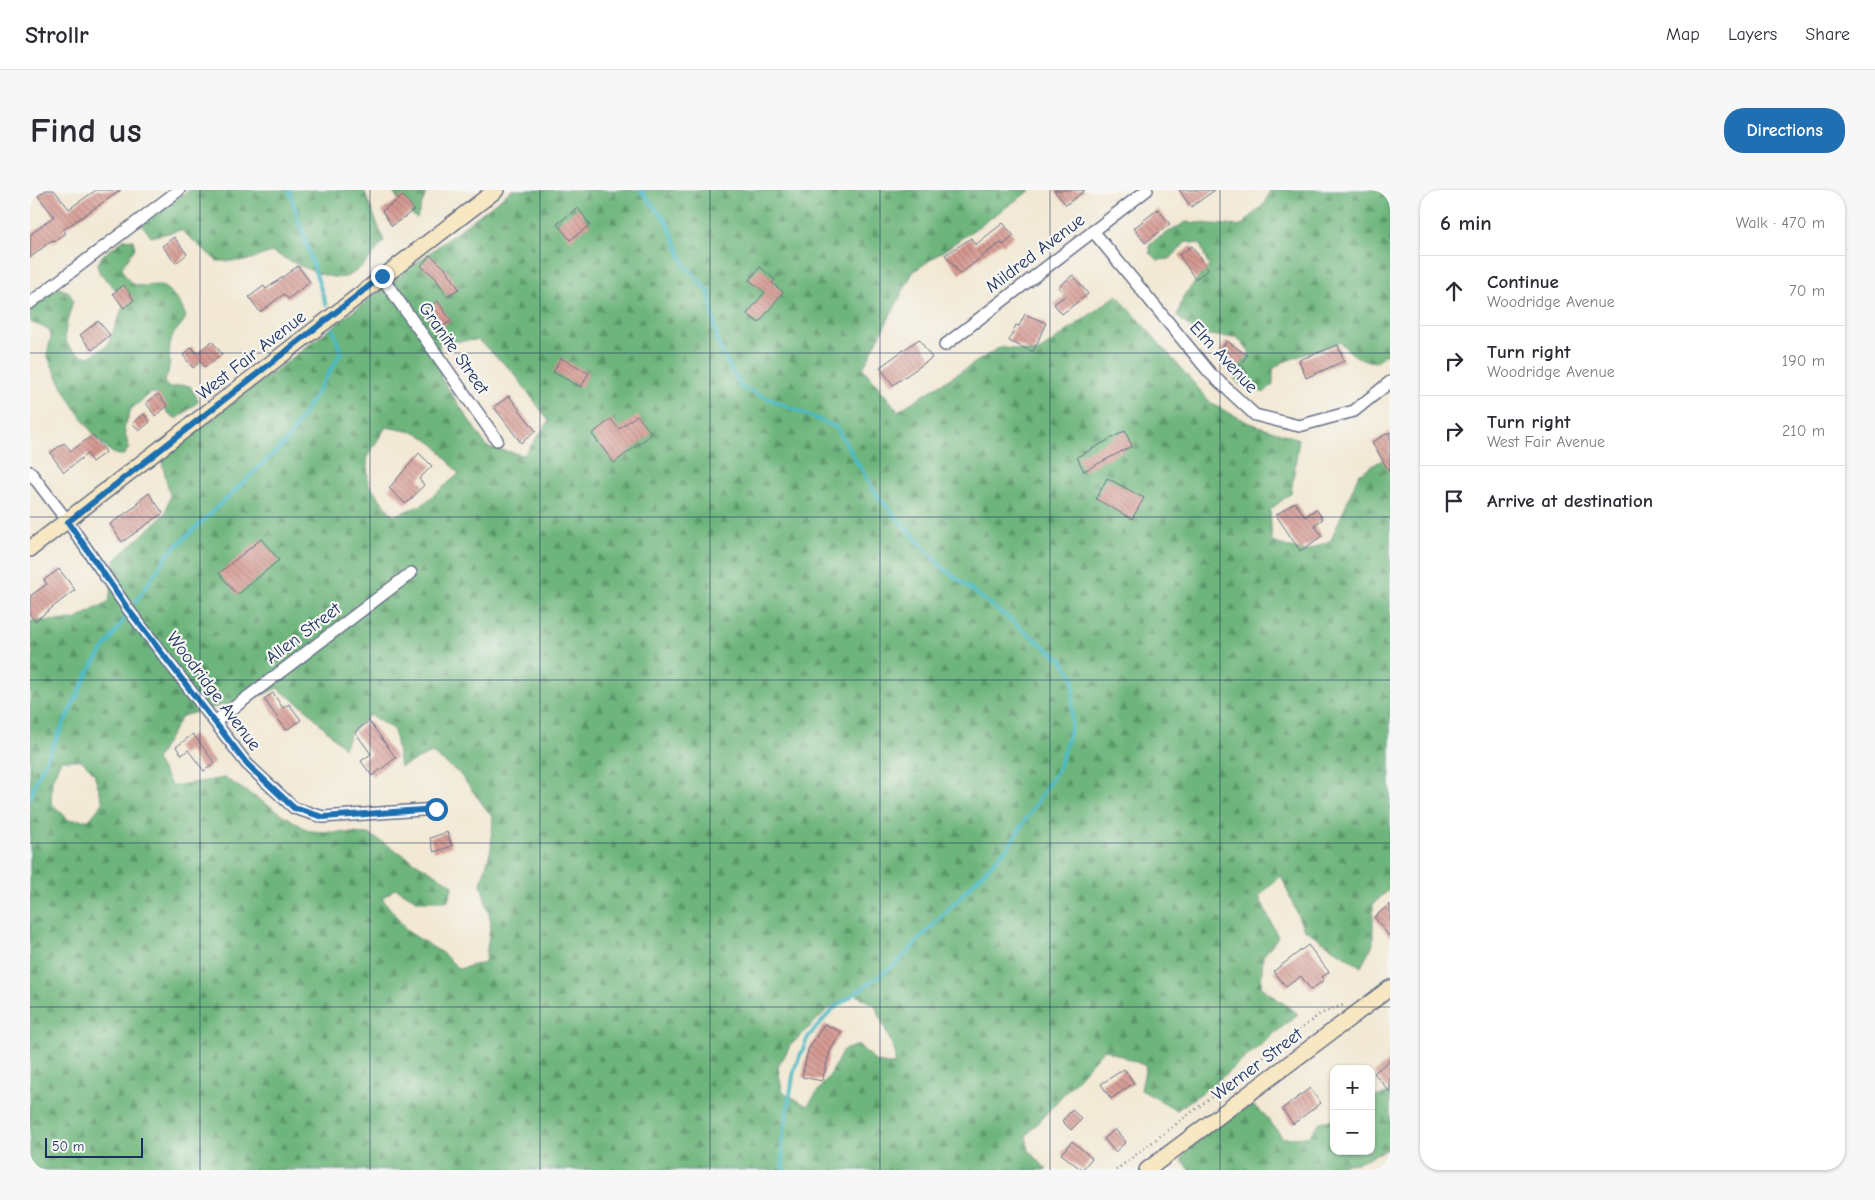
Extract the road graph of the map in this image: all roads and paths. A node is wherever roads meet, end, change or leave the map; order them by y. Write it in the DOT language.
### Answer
graph roads {
  1 [pos="179,190"];
  2 [pos="496,190"];
  3 [pos="1147,190"];
  4 [pos="1093,231"];
  5 [pos="382,276"];
  6 [pos="30,303"];
  7 [pos="945,345"];
  8 [pos="1390,382"];
  9 [pos="497,440"];
  10 [pos="30,472"];
  11 [pos="68,522"];
  12 [pos="30,549"];
  13 [pos="412,573"];
  14 [pos="216,721"];
  15 [pos="436,809"];
  16 [pos="1390,988"];
  17 [pos="1346,1004"];
  18 [pos="1116,1170"];
  19 [pos="1147,1170"];
  1 -- 6 [label="street"];
  2 -- 5 [label="street, West Fair Avenue"];
  3 -- 4 [label="street, Mildred Avenue"];
  4 -- 7 [label="street, Mildred Avenue"];
  4 -- 8 [label="street, Elm Avenue"];
  5 -- 9 [label="street, Granite Street"];
  5 -- 11 [label="street, West Fair Avenue"];
  10 -- 11 [label="street, Woodridge Avenue"];
  11 -- 12 [label="street, West Fair Avenue"];
  11 -- 14 [label="street, Woodridge Avenue"];
  13 -- 14 [label="street, Allen Street"];
  14 -- 15 [label="street, Woodridge Avenue"];
  16 -- 19 [label="street, Werner Street"];
  17 -- 18 [label="path"];
}
